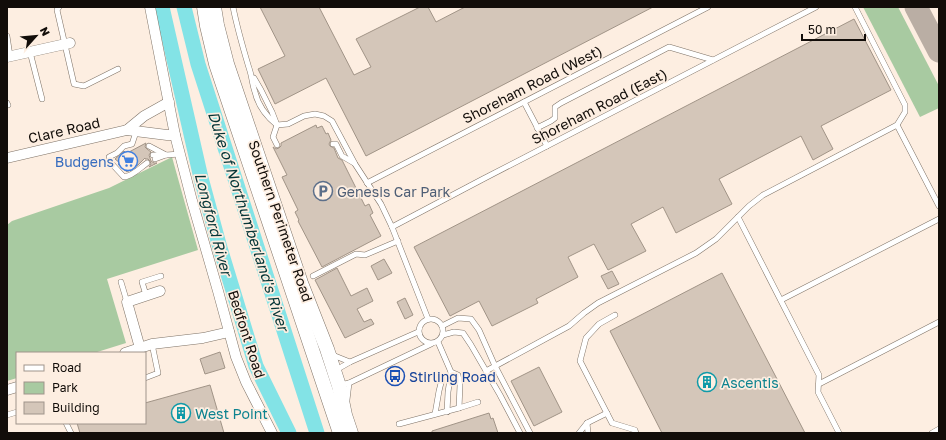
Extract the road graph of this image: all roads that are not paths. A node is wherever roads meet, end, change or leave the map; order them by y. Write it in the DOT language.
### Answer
graph roads {
  1 [pos="59,7"];
  2 [pos="150,7"];
  3 [pos="204,7"];
  4 [pos="214,7"];
  5 [pos="233,7"];
  6 [pos="708,7"];
  7 [pos="855,7"];
  8 [pos="813,8"];
  9 [pos="7,36"];
  10 [pos="67,43"];
  11 [pos="30,52"];
  12 [pos="9,56"];
  13 [pos="713,60"];
  14 [pos="118,69"];
  15 [pos="42,99"];
  16 [pos="169,102"];
  17 [pos="524,102"];
  18 [pos="277,125"];
  19 [pos="897,125"];
  20 [pos="134,127"];
  21 [pos="537,128"];
  22 [pos="175,135"];
  23 [pos="333,144"];
  24 [pos="277,145"];
  25 [pos="547,146"];
  26 [pos="180,154"];
  27 [pos="166,155"];
  28 [pos="7,158"];
  29 [pos="147,164"];
  30 [pos="355,164"];
  31 [pos="367,183"];
  32 [pos="939,206"];
  33 [pos="738,217"];
  34 [pos="939,219"];
  35 [pos="392,227"];
  36 [pos="398,241"];
  37 [pos="161,276"];
  38 [pos="314,276"];
  39 [pos="121,282"];
  40 [pos="160,291"];
  41 [pos="146,295"];
  42 [pos="781,300"];
  43 [pos="127,302"];
  44 [pos="615,315"];
  45 [pos="428,319"];
  46 [pos="939,322"];
  47 [pos="442,326"];
  48 [pos="229,332"];
  49 [pos="418,332"];
  50 [pos="443,335"];
  51 [pos="438,342"];
  52 [pos="152,344"];
  53 [pos="431,344"];
  54 [pos="326,345"];
  55 [pos="140,348"];
  56 [pos="128,352"];
  57 [pos="350,362"];
  58 [pos="495,366"];
  59 [pos="486,371"];
  60 [pos="451,372"];
  61 [pos="146,378"];
  62 [pos="442,379"];
  63 [pos="334,381"];
  64 [pos="504,383"];
  65 [pos="819,384"];
  66 [pos="500,395"];
  67 [pos="478,402"];
  68 [pos="459,408"];
  69 [pos="447,412"];
  70 [pos="607,413"];
  71 [pos="435,414"];
  72 [pos="587,423"];
  73 [pos="399,424"];
  74 [pos="67,425"];
  75 [pos="939,430"];
  76 [pos="66,433"];
  77 [pos="71,433"];
  78 [pos="272,433"];
  79 [pos="340,433"];
  80 [pos="351,433"];
  81 [pos="520,433"];
  82 [pos="530,433"];
  83 [pos="579,433"];
  84 [pos="588,433"];
  85 [pos="636,433"];
  86 [pos="839,433"];
  87 [pos="932,433"];
  1 -- 10 [label="lane"];
  2 -- 16 [label="street, Bedfont Road"];
  3 -- 63 [label="street, Southern Perimeter Road"];
  4 -- 54 [label="street, Southern Perimeter Road"];
  5 -- 18 [label="lane"];
  6 -- 17 [label="lane, Shoreham Road (West)"];
  7 -- 19 [label="lane"];
  8 -- 13 [label="lane, Shoreham Road (East)"];
  9 -- 12 [label="lane"];
  10 -- 11 [label="street"];
  10 -- 14 [label="lane"];
  11 -- 12 [label="street"];
  11 -- 15 [label="lane"];
  13 -- 21 [label="lane"];
  13 -- 25 [label="lane, Shoreham Road (East)"];
  16 -- 20 [label="street, Clare Road"];
  16 -- 22 [label="street, Bedfont Road"];
  17 -- 21 [label="lane"];
  17 -- 31 [label="lane, Shoreham Road (West)"];
  18 -- 24 [label="lane"];
  18 -- 30 [label="lane"];
  19 -- 32 [label="lane"];
  19 -- 33 [label="lane"];
  20 -- 22 [label="street, Clare Road"];
  20 -- 28 [label="street, Clare Road"];
  20 -- 29 [label="lane"];
  21 -- 25 [label="lane"];
  22 -- 26 [label="street, Bedfont Road"];
  23 -- 30 [label="lane"];
  25 -- 35 [label="lane, Shoreham Road (East)"];
  26 -- 27 [label="lane"];
  26 -- 48 [label="street, Bedfont Road"];
  27 -- 27 [label="lane"];
  30 -- 31 [label="lane"];
  31 -- 35 [label="lane"];
  33 -- 42 [label="lane"];
  33 -- 58 [label="lane"];
  34 -- 42 [label="lane"];
  35 -- 36 [label="lane"];
  36 -- 38 [label="lane"];
  36 -- 45 [label="lane"];
  37 -- 41 [label="lane"];
  39 -- 43 [label="lane"];
  40 -- 41 [label="street"];
  41 -- 43 [label="street"];
  42 -- 65 [label="lane"];
  43 -- 55 [label="street"];
  44 -- 70 [label="lane"];
  45 -- 47 [label="lane"];
  45 -- 49 [label="lane"];
  46 -- 65 [label="lane"];
  47 -- 50 [label="lane"];
  47 -- 58 [label="lane"];
  48 -- 52 [label="street"];
  48 -- 78 [label="street, Bedfont Road"];
  49 -- 53 [label="lane"];
  49 -- 57 [label="lane"];
  50 -- 51 [label="lane"];
  50 -- 59 [label="lane"];
  51 -- 53 [label="lane"];
  51 -- 60 [label="lane"];
  52 -- 55 [label="street"];
  52 -- 61 [label="lane"];
  53 -- 63 [label="lane"];
  54 -- 57 [label="lane"];
  54 -- 63 [label="street, Southern Perimeter Road"];
  55 -- 56 [label="street"];
  57 -- 63 [label="lane"];
  58 -- 59 [label="lane"];
  58 -- 64 [label="lane"];
  59 -- 66 [label="lane"];
  60 -- 68 [label="lane"];
  60 -- 69 [label="lane"];
  62 -- 71 [label="lane"];
  63 -- 79 [label="street, Southern Perimeter Road"];
  63 -- 80 [label="street, Southern Perimeter Road"];
  64 -- 66 [label="lane"];
  64 -- 82 [label="lane"];
  65 -- 86 [label="lane"];
  66 -- 81 [label="lane"];
  67 -- 68 [label="lane"];
  68 -- 69 [label="lane"];
  69 -- 71 [label="lane"];
  70 -- 72 [label="lane"];
  70 -- 85 [label="lane"];
  71 -- 73 [label="lane"];
  72 -- 83 [label="lane"];
  72 -- 84 [label="lane"];
  74 -- 76 [label="lane"];
  74 -- 77 [label="lane"];
  75 -- 87 [label="lane"];
}
